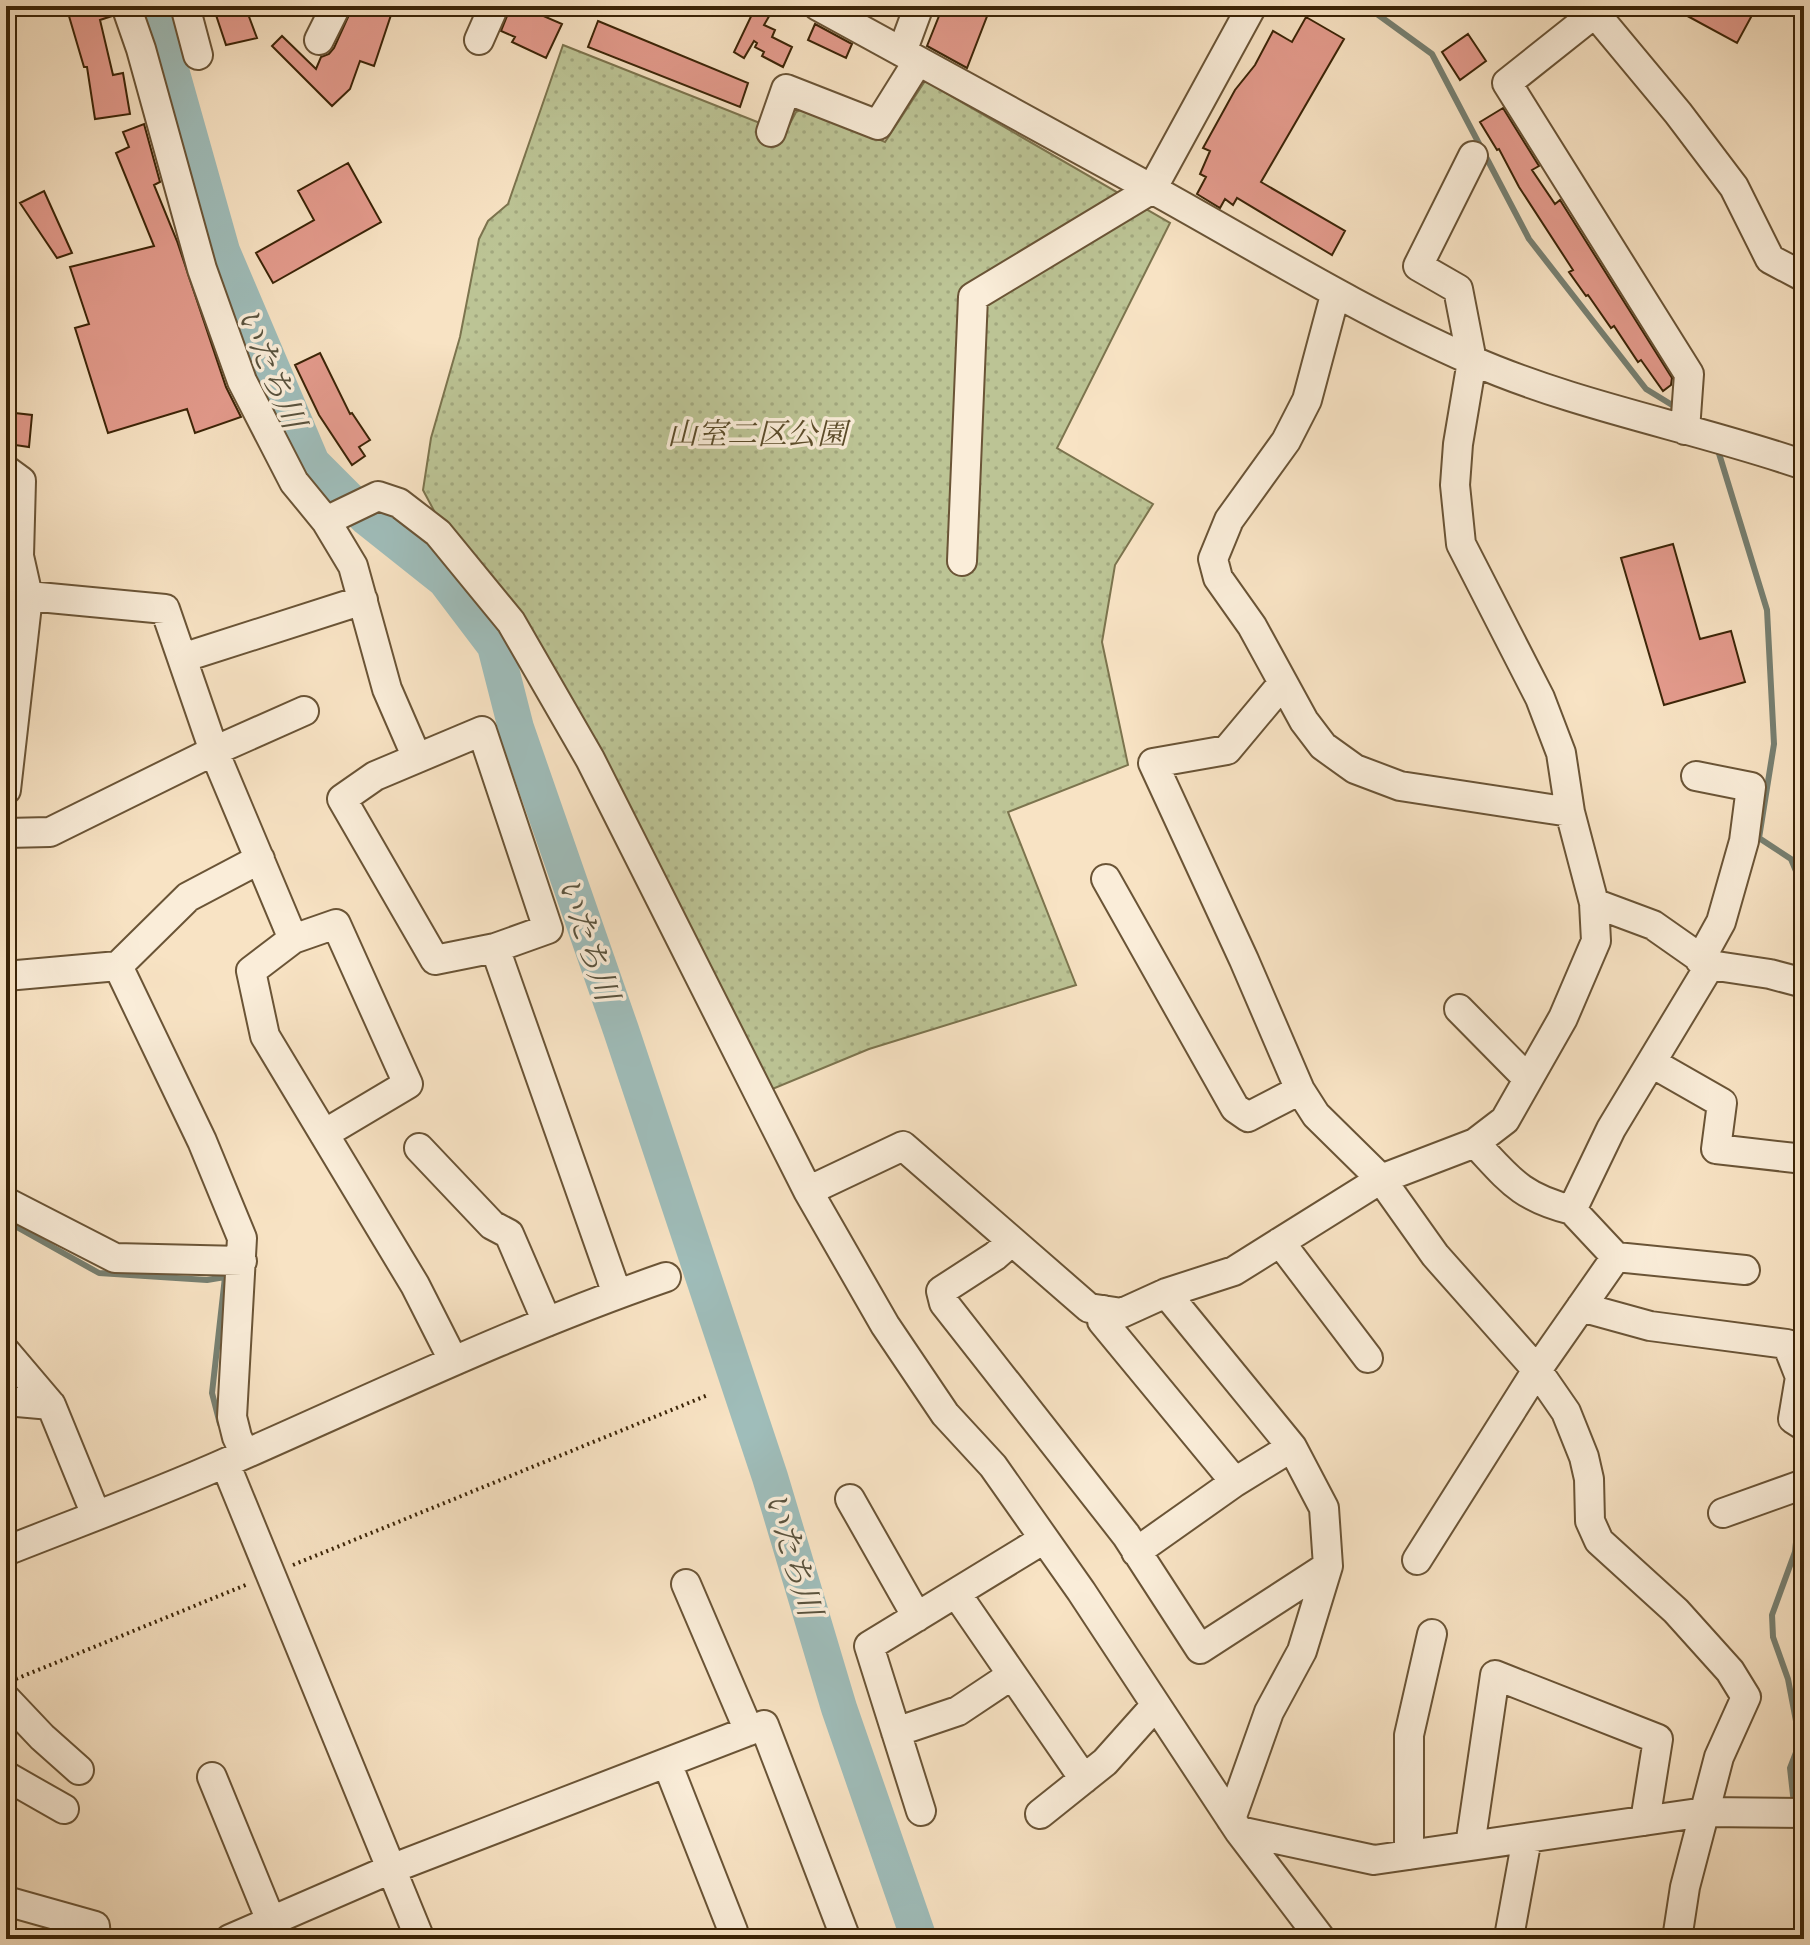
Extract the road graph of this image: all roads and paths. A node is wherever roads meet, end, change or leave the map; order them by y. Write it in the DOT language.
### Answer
graph roads {
  1 [pos="126,6"];
  2 [pos="185,6"];
  3 [pos="336,6"];
  4 [pos="494,6"];
  5 [pos="818,6"];
  6 [pos="919,6"];
  7 [pos="1252,6"];
  8 [pos="1592,10"];
  9 [pos="319,40"];
  10 [pos="479,40"];
  11 [pos="198,55"];
  12 [pos="910,56"];
  13 [pos="771,132"];
  14 [pos="1473,156"];
  15 [pos="1152,189"];
  16 [pos="1804,277"];
  17 [pos="1335,295"];
  18 [pos="1472,361"];
  19 [pos="1685,430"];
  20 [pos="1804,465"];
  21 [pos="6,470"];
  22 [pos="326,521"];
  23 [pos="962,561"];
  24 [pos="28,596"];
  25 [pos="365,608"];
  26 [pos="182,658"];
  27 [pos="1283,683"];
  28 [pos="304,711"];
  29 [pos="214,751"];
  30 [pos="417,758"];
  31 [pos="1696,776"];
  32 [pos="6,790"];
  33 [pos="1570,812"];
  34 [pos="6,833"];
  35 [pos="260,859"];
  36 [pos="1106,879"];
  37 [pos="1594,903"];
  38 [pos="293,939"];
  39 [pos="495,948"];
  40 [pos="1705,963"];
  41 [pos="118,966"];
  42 [pos="6,976"];
  43 [pos="1804,983"];
  44 [pos="1459,1009"];
  45 [pos="1652,1063"];
  46 [pos="1528,1079"];
  47 [pos="1300,1090"];
  48 [pos="324,1134"];
  49 [pos="1475,1143"];
  50 [pos="419,1148"];
  51 [pos="1804,1159"];
  52 [pos="1381,1179"];
  53 [pos="808,1191"];
  54 [pos="6,1202"];
  55 [pos="1572,1210"];
  56 [pos="1012,1241"];
  57 [pos="1280,1242"];
  58 [pos="1616,1257"];
  59 [pos="242,1261"];
  60 [pos="1745,1270"];
  61 [pos="666,1277"];
  62 [pos="1166,1293"];
  63 [pos="617,1294"];
  64 [pos="1581,1307"];
  65 [pos="1103,1310"];
  66 [pos="547,1322"];
  67 [pos="6,1352"];
  68 [pos="1368,1358"];
  69 [pos="453,1360"];
  70 [pos="1537,1370"];
  71 [pos="1802,1374"];
  72 [pos="708,1395"];
  73 [pos="6,1401"];
  74 [pos="51,1405"];
  75 [pos="1804,1426"];
  76 [pos="1292,1447"];
  77 [pos="235,1458"];
  78 [pos="1235,1482"];
  79 [pos="1804,1484"];
  80 [pos="850,1499"];
  81 [pos="1723,1513"];
  82 [pos="96,1515"];
  83 [pos="1044,1539"];
  84 [pos="6,1551"];
  85 [pos="1136,1552"];
  86 [pos="1417,1560"];
  87 [pos="1328,1566"];
  88 [pos="271,1574"];
  89 [pos="686,1584"];
  90 [pos="956,1593"];
  91 [pos="917,1617"];
  92 [pos="1432,1634"];
  93 [pos="1012,1675"];
  94 [pos="6,1683"];
  95 [pos="6,1699"];
  96 [pos="1155,1706"];
  97 [pos="749,1731"];
  98 [pos="896,1732"];
  99 [pos="667,1763"];
  100 [pos="79,1770"];
  101 [pos="6,1776"];
  102 [pos="212,1777"];
  103 [pos="1084,1779"];
  104 [pos="64,1809"];
  105 [pos="921,1811"];
  106 [pos="1705,1812"];
  107 [pos="1804,1813"];
  108 [pos="1040,1814"];
  109 [pos="1645,1821"];
  110 [pos="1235,1825"];
  111 [pos="1527,1838"];
  112 [pos="1470,1846"];
  113 [pos="1409,1855"];
  114 [pos="391,1869"];
  115 [pos="6,1901"];
  116 [pos="271,1921"];
  117 [pos="727,1936"];
  118 [pos="96,1939"];
  119 [pos="230,1939"];
  120 [pos="420,1939"];
  121 [pos="846,1939"];
  122 [pos="1321,1939"];
  123 [pos="1515,1939"];
  124 [pos="1677,1939"];
  1 -- 22 [label="street"];
  2 -- 11 [label="street"];
  3 -- 9 [label="street"];
  4 -- 10 [label="street"];
  5 -- 12 [label="street"];
  6 -- 12 [label="street"];
  7 -- 15 [label="street"];
  8 -- 16 [label="street"];
  8 -- 19 [label="street"];
  12 -- 13 [label="street"];
  12 -- 15 [label="street"];
  14 -- 18 [label="street"];
  15 -- 17 [label="street"];
  15 -- 23 [label="street"];
  17 -- 18 [label="street"];
  17 -- 27 [label="street"];
  18 -- 19 [label="street"];
  18 -- 33 [label="street"];
  19 -- 20 [label="street"];
  21 -- 24 [label="street"];
  22 -- 25 [label="street"];
  22 -- 53 [label="street"];
  24 -- 26 [label="street"];
  24 -- 32 [label="street"];
  25 -- 26 [label="street"];
  25 -- 30 [label="street"];
  26 -- 29 [label="street"];
  27 -- 33 [label="street"];
  27 -- 47 [label="street"];
  28 -- 29 [label="street"];
  29 -- 34 [label="street"];
  29 -- 35 [label="street"];
  30 -- 39 [label="street"];
  30 -- 39 [label="street"];
  31 -- 40 [label="street"];
  33 -- 37 [label="street"];
  35 -- 38 [label="street"];
  35 -- 41 [label="street"];
  36 -- 47 [label="street"];
  37 -- 40 [label="street"];
  37 -- 46 [label="street"];
  38 -- 48 [label="street"];
  38 -- 48 [label="street"];
  39 -- 63 [label="street"];
  40 -- 43 [label="street"];
  40 -- 45 [label="street"];
  41 -- 42 [label="street"];
  41 -- 59 [label="street"];
  44 -- 46 [label="street"];
  45 -- 51 [label="street"];
  45 -- 55 [label="street"];
  46 -- 49 [label="street"];
  47 -- 52 [label="street"];
  48 -- 69 [label="street"];
  49 -- 52 [label="street"];
  49 -- 55 [label="street"];
  50 -- 66 [label="street"];
  52 -- 57 [label="street"];
  52 -- 70 [label="street"];
  53 -- 56 [label="street"];
  53 -- 83 [label="street"];
  54 -- 59 [label="street"];
  55 -- 58 [label="street"];
  56 -- 65 [label="street"];
  56 -- 85 [label="street"];
  57 -- 62 [label="street"];
  57 -- 68 [label="street"];
  58 -- 60 [label="street"];
  58 -- 64 [label="street"];
  59 -- 77 [label="street"];
  61 -- 63 [label="street"];
  62 -- 65 [label="street"];
  62 -- 76 [label="street"];
  63 -- 66 [label="street"];
  64 -- 70 [label="street"];
  64 -- 71 [label="street"];
  65 -- 78 [label="street"];
  66 -- 69 [label="street"];
  67 -- 74 [label="street"];
  69 -- 77 [label="street"];
  70 -- 86 [label="street"];
  70 -- 106 [label="street"];
  71 -- 75 [label="street"];
  72 -- 88 [label="path"];
  73 -- 74 [label="street"];
  74 -- 82 [label="street"];
  76 -- 78 [label="street"];
  76 -- 87 [label="street"];
  77 -- 82 [label="street"];
  77 -- 88 [label="street"];
  78 -- 85 [label="street"];
  79 -- 81 [label="street"];
  80 -- 91 [label="street"];
  82 -- 84 [label="street"];
  83 -- 90 [label="street"];
  83 -- 96 [label="street"];
  85 -- 87 [label="street"];
  87 -- 110 [label="street"];
  88 -- 94 [label="path"];
  88 -- 114 [label="street"];
  89 -- 97 [label="street"];
  90 -- 91 [label="street"];
  90 -- 93 [label="street"];
  91 -- 98 [label="street"];
  92 -- 113 [label="street"];
  93 -- 98 [label="street"];
  93 -- 103 [label="street"];
  95 -- 100 [label="street"];
  96 -- 103 [label="street"];
  96 -- 110 [label="street"];
  97 -- 99 [label="street"];
  97 -- 121 [label="street"];
  98 -- 105 [label="street"];
  99 -- 114 [label="street"];
  99 -- 117 [label="street"];
  101 -- 104 [label="street"];
  102 -- 116 [label="street"];
  103 -- 108 [label="street"];
  106 -- 107 [label="street"];
  106 -- 109 [label="street"];
  106 -- 124 [label="street"];
  109 -- 111 [label="street"];
  109 -- 112 [label="street"];
  110 -- 113 [label="street"];
  110 -- 122 [label="street"];
  111 -- 112 [label="street"];
  111 -- 123 [label="street"];
  112 -- 113 [label="street"];
  114 -- 116 [label="street"];
  114 -- 120 [label="street"];
  115 -- 118 [label="street"];
  116 -- 119 [label="street"];
}
